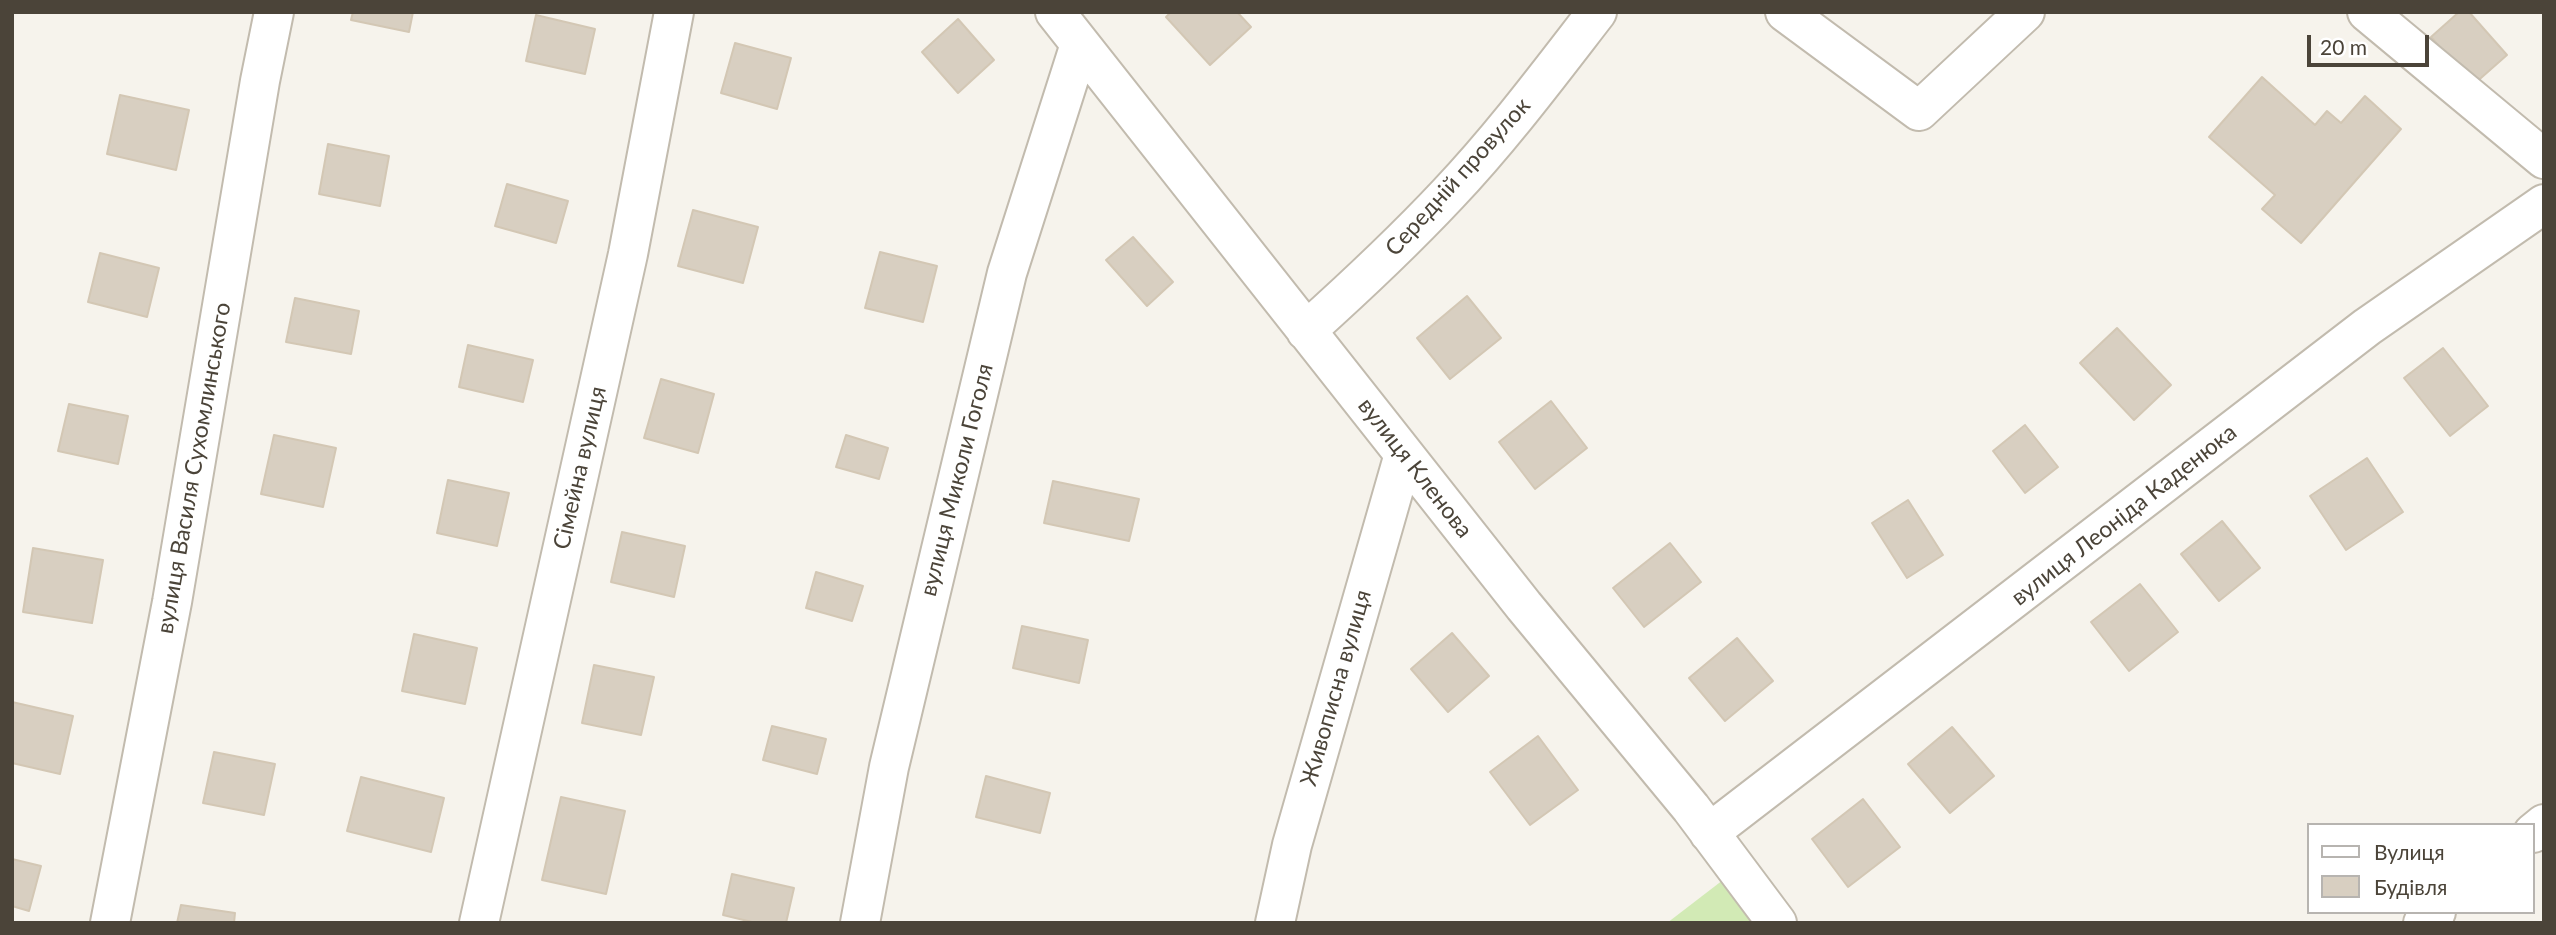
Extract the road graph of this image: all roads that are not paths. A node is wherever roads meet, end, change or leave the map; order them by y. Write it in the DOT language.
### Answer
graph roads {
  1 [pos="274,12"];
  2 [pos="674,12"];
  3 [pos="1055,12"];
  4 [pos="1597,12"];
  5 [pos="1786,12"];
  6 [pos="2025,12"];
  7 [pos="2367,12"];
  8 [pos="1080,44"];
  9 [pos="2544,159"];
  10 [pos="2544,204"];
  11 [pos="1306,331"];
  12 [pos="1404,454"];
  13 [pos="1709,833"];
  14 [pos="110,923"];
  15 [pos="479,923"];
  16 [pos="860,923"];
  17 [pos="1275,923"];
  18 [pos="1777,923"];
  1 -- 14 [label="street, вулиця Василя Сухомлинського"];
  2 -- 15 [label="street, Сімейна вулиця"];
  3 -- 8 [label="street, вулиця Кленова"];
  4 -- 11 [label="street, Середній провулок"];
  5 -- 6 [label="street"];
  7 -- 9 [label="street"];
  8 -- 11 [label="street, вулиця Кленова"];
  8 -- 16 [label="street, вулиця Миколи Гоголя"];
  10 -- 13 [label="street, вулиця Леоніда Каденюка"];
  11 -- 12 [label="street, вулиця Кленова"];
  12 -- 13 [label="street, вулиця Кленова"];
  12 -- 17 [label="street, Живописна вулиця"];
  13 -- 18 [label="street, вулиця Кленова"];
}
